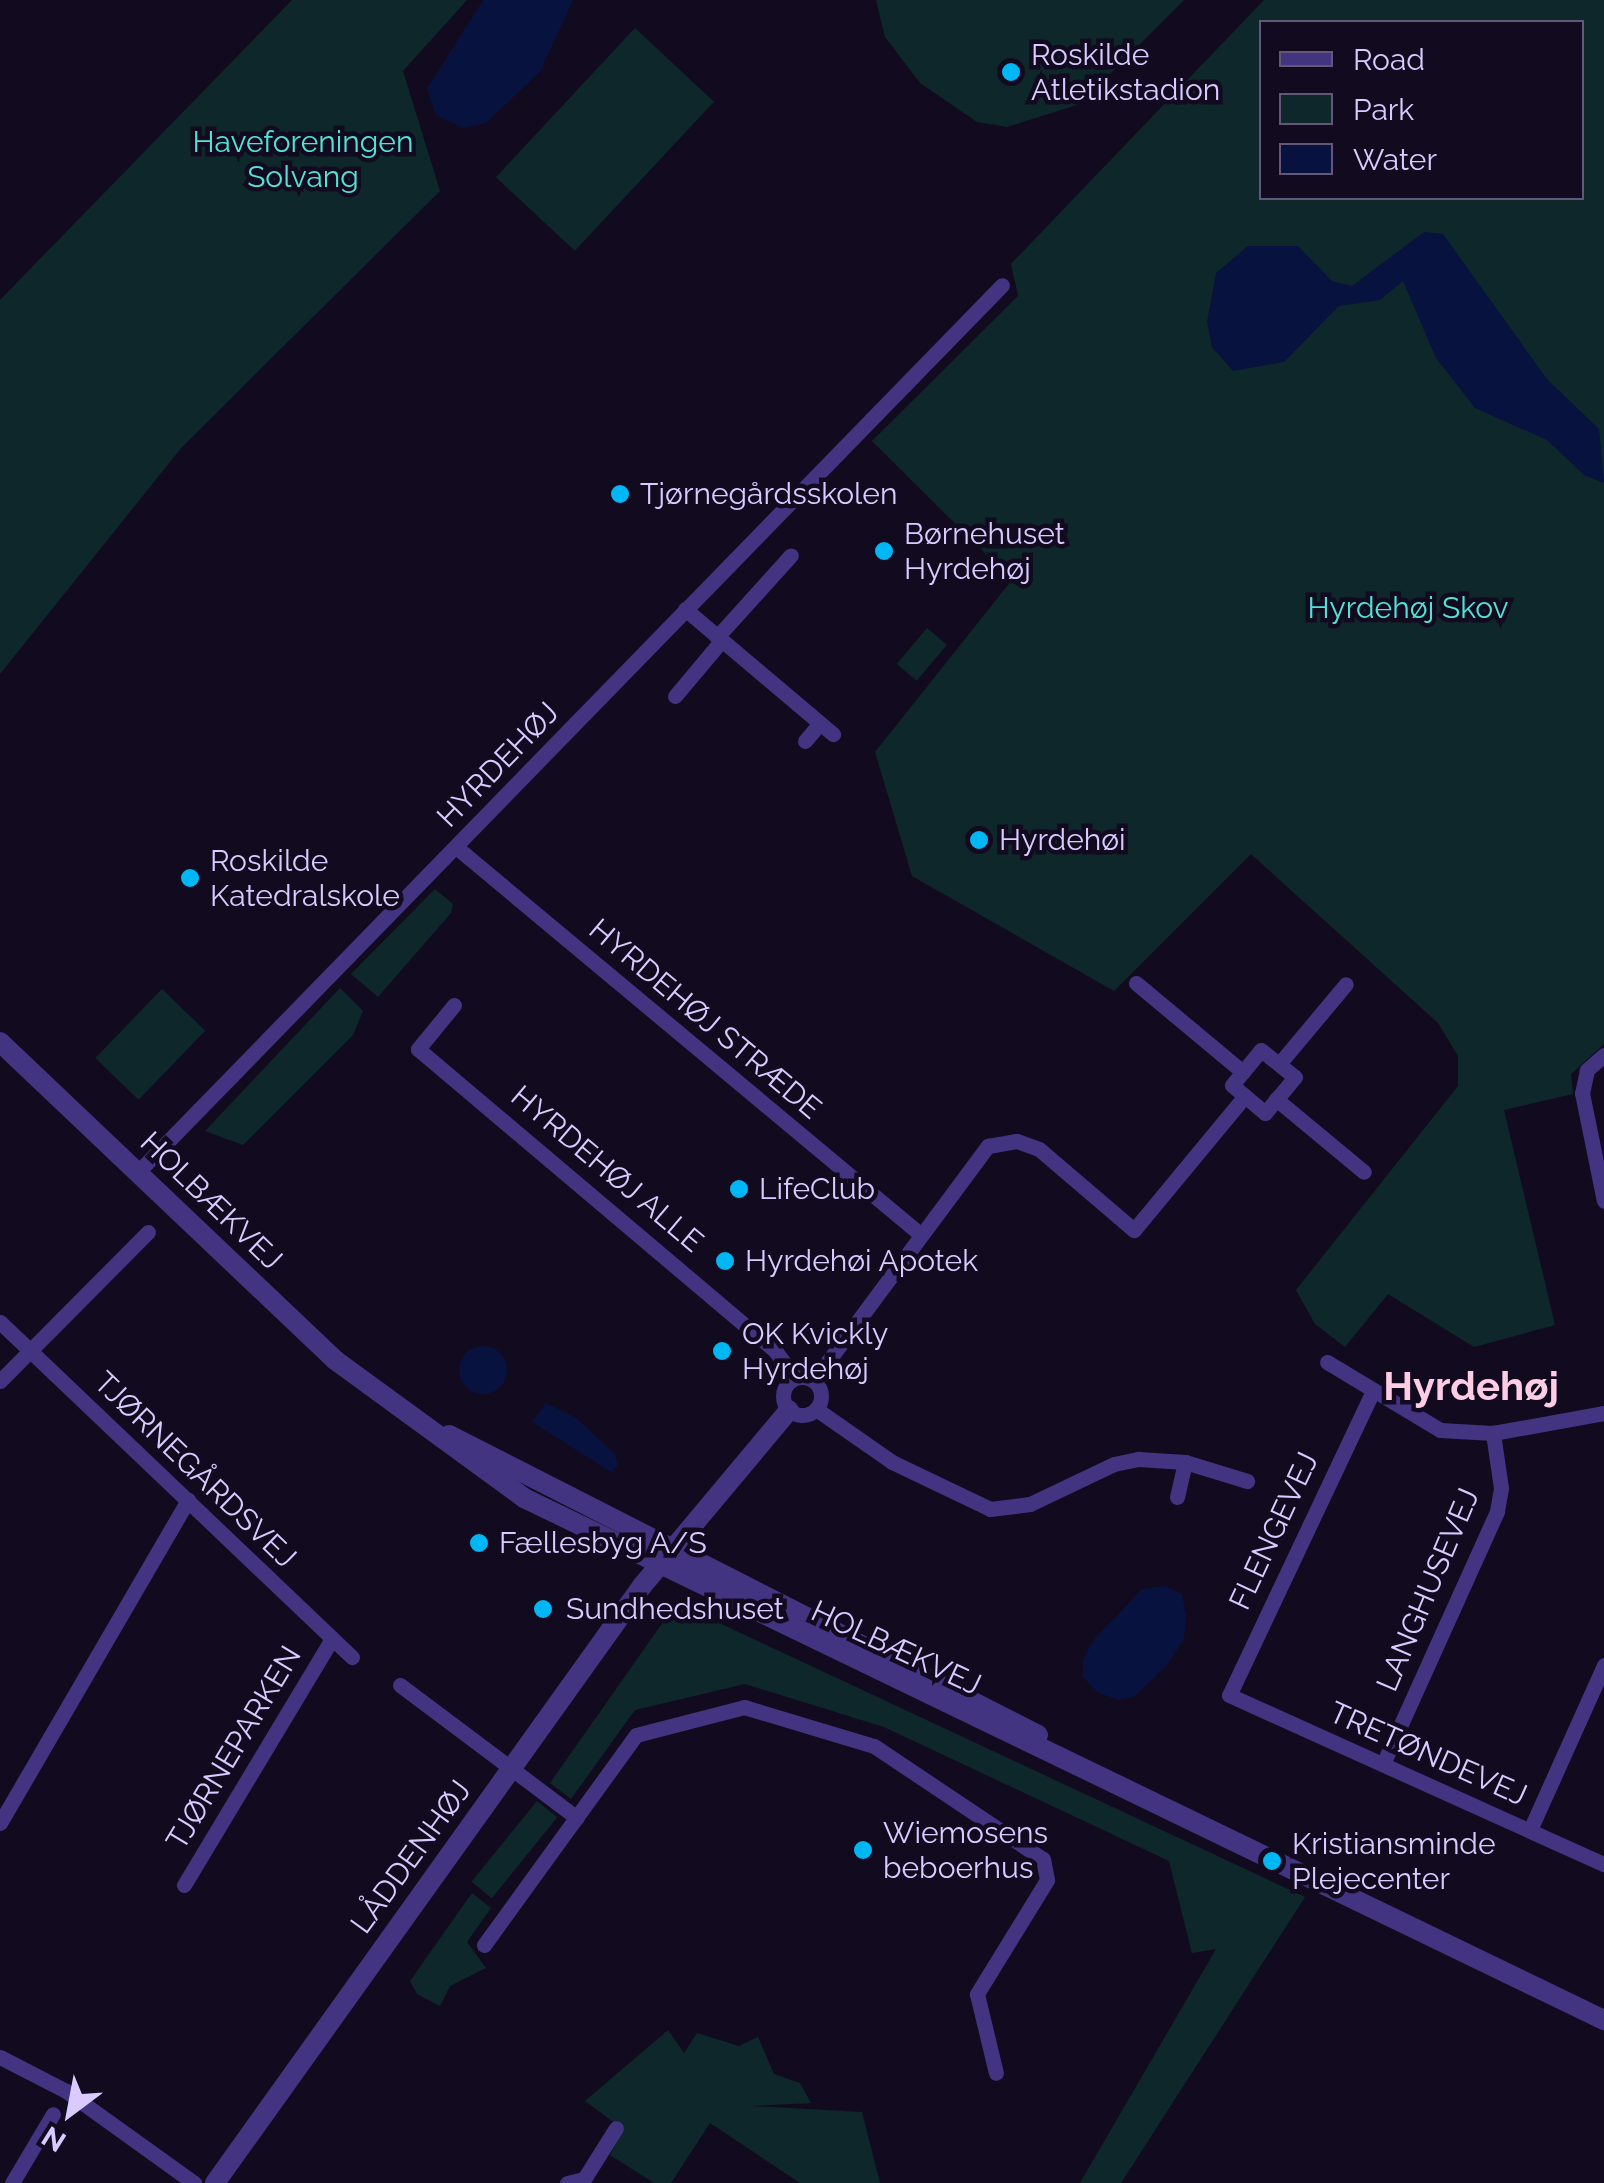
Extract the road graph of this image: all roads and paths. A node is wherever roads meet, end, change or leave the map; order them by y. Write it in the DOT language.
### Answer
graph roads {
  1 [pos="1002,286"];
  2 [pos="791,555"];
  3 [pos="685,610"];
  4 [pos="720,638"];
  5 [pos="676,696"];
  6 [pos="805,741"];
  7 [pos="456,847"];
  8 [pos="1136,983"];
  9 [pos="1346,984"];
  10 [pos="454,1005"];
  11 [pos="0,1042"];
  12 [pos="1604,1055"];
  13 [pos="1279,1064"];
  14 [pos="1243,1072"];
  15 [pos="1245,1096"];
  16 [pos="1276,1100"];
  17 [pos="138,1172"];
  18 [pos="1364,1172"];
  19 [pos="1604,1201"];
  20 [pos="148,1232"];
  21 [pos="920,1233"];
  22 [pos="0,1322"];
  23 [pos="29,1350"];
  24 [pos="1327,1362"];
  25 [pos="795,1377"];
  26 [pos="814,1380"];
  27 [pos="0,1381"];
  28 [pos="1372,1393"];
  29 [pos="816,1409"];
  30 [pos="789,1410"];
  31 [pos="1604,1413"];
  32 [pos="1493,1434"];
  33 [pos="1185,1462"];
  34 [pos="1248,1481"];
  35 [pos="1177,1497"];
  36 [pos="188,1500"];
  37 [pos="665,1559"];
  38 [pos="331,1640"];
  39 [pos="352,1657"];
  40 [pos="1604,1665"];
  41 [pos="400,1685"];
  42 [pos="1229,1695"];
  43 [pos="1382,1764"];
  44 [pos="510,1771"];
  45 [pos="577,1818"];
  46 [pos="0,1823"];
  47 [pos="1530,1830"];
  48 [pos="1604,1864"];
  49 [pos="184,1885"];
  50 [pos="484,1944"];
  51 [pos="1604,2020"];
  52 [pos="0,2057"];
  53 [pos="996,2074"];
  54 [pos="53,2114"];
  55 [pos="616,2128"];
  56 [pos="12,2183"];
  57 [pos="194,2183"];
  58 [pos="215,2183"];
  59 [pos="567,2183"];
  1 -- 3 [label="street, HYRDEHØJ"];
  2 -- 4 [label="street"];
  3 -- 4 [label="street"];
  3 -- 7 [label="street, HYRDEHØJ"];
  4 -- 5 [label="street"];
  4 -- 6 [label="street"];
  7 -- 17 [label="street, HYRDEHØJ"];
  7 -- 21 [label="street, HYRDEHØJ STRÆDE"];
  8 -- 14 [label="street"];
  9 -- 13 [label="street"];
  10 -- 25 [label="street, HYRDEHØJ ALLE"];
  11 -- 17 [label="street, HOLBÆKVEJ"];
  12 -- 19 [label="street"];
  13 -- 14 [label="street"];
  13 -- 16 [label="street"];
  14 -- 15 [label="street"];
  15 -- 16 [label="street"];
  15 -- 21 [label="street"];
  16 -- 18 [label="street"];
  17 -- 37 [label="street, HOLBÆKVEJ"];
  20 -- 23 [label="street"];
  21 -- 26 [label="street"];
  22 -- 23 [label="street, TJØRNEGÅRDSVEJ"];
  23 -- 27 [label="street"];
  23 -- 36 [label="street, TJØRNEGÅRDSVEJ"];
  24 -- 28 [label="street"];
  25 -- 26 [label="street"];
  25 -- 30 [label="street"];
  26 -- 29 [label="street"];
  28 -- 32 [label="street"];
  28 -- 42 [label="street, FLENGEVEJ"];
  29 -- 30 [label="street"];
  29 -- 33 [label="street"];
  30 -- 37 [label="street"];
  31 -- 32 [label="street"];
  32 -- 43 [label="street, LANGHUSEVEJ"];
  33 -- 34 [label="street"];
  33 -- 35 [label="street"];
  36 -- 38 [label="street, TJØRNEGÅRDSVEJ"];
  36 -- 46 [label="street"];
  37 -- 44 [label="street, LÅDDENHØJ"];
  37 -- 51 [label="street, HOLBÆKVEJ"];
  38 -- 39 [label="street, TJØRNEGÅRDSVEJ"];
  38 -- 49 [label="street, TJØRNEPARKEN"];
  40 -- 47 [label="street"];
  41 -- 44 [label="street"];
  42 -- 43 [label="street, TRETØNDEVEJ"];
  43 -- 47 [label="street, TRETØNDEVEJ"];
  44 -- 45 [label="street"];
  44 -- 58 [label="street, LÅDDENHØJ"];
  45 -- 50 [label="street"];
  45 -- 53 [label="street"];
  47 -- 48 [label="street, TRETØNDEVEJ"];
  52 -- 57 [label="street"];
  54 -- 56 [label="street"];
  55 -- 59 [label="street"];
}
